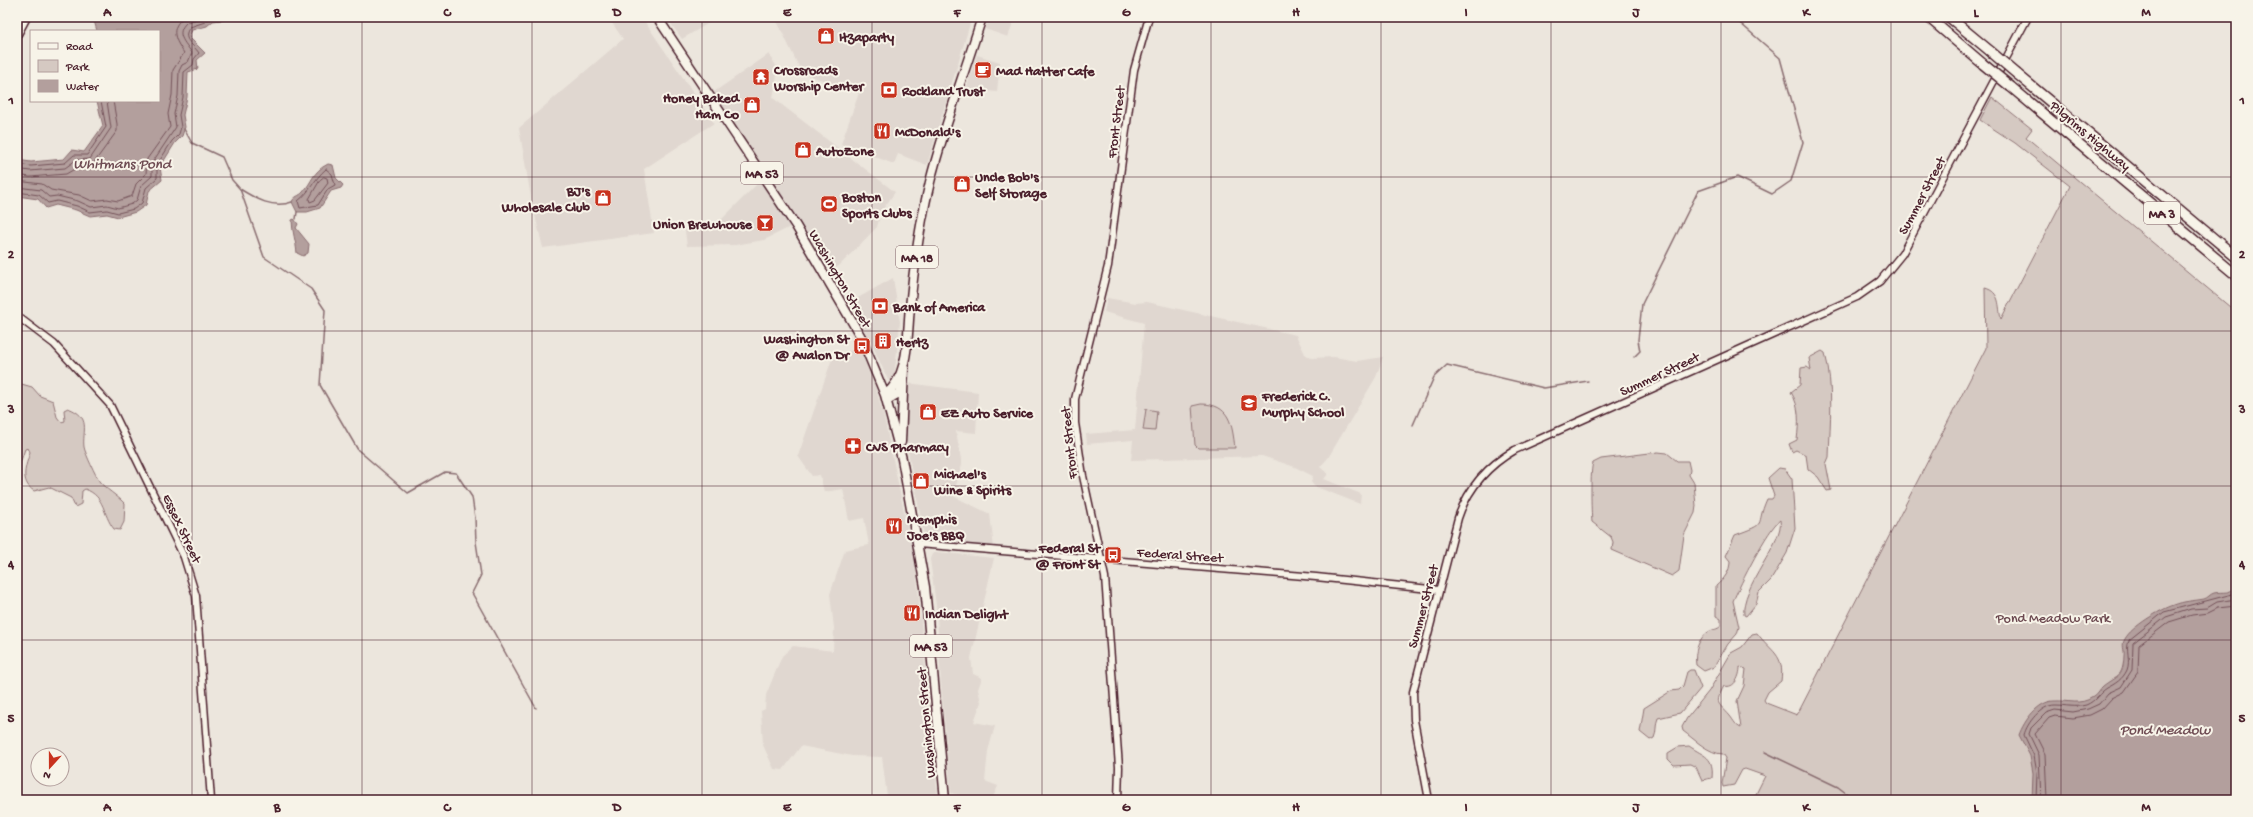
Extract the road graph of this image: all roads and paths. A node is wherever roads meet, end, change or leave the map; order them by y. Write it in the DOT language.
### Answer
graph roads {
  1 [pos="26,17"];
  2 [pos="657,17"];
  3 [pos="982,17"];
  4 [pos="1149,17"];
  5 [pos="1928,17"];
  6 [pos="1949,17"];
  7 [pos="2028,17"];
  8 [pos="17,34"];
  9 [pos="2236,257"];
  10 [pos="2236,275"];
  11 [pos="17,316"];
  12 [pos="904,365"];
  13 [pos="904,384"];
  14 [pos="886,398"];
  15 [pos="902,459"];
  16 [pos="918,544"];
  17 [pos="1103,560"];
  18 [pos="1439,590"];
  19 [pos="211,800"];
  20 [pos="945,800"];
  21 [pos="1118,800"];
  22 [pos="1429,800"];
  1 -- 8 [label="main road"];
  2 -- 14 [label="main road, Washington Street / MA 53"];
  3 -- 12 [label="main road, MA 18"];
  4 -- 17 [label="street, Front Street"];
  5 -- 10 [label="highway, Pilgrims Highway / MA 3, bridge"];
  6 -- 9 [label="highway, Pilgrims Highway / MA 3, bridge"];
  7 -- 18 [label="street, Summer Street"];
  11 -- 19 [label="street, Essex Street"];
  12 -- 13 [label="main road, MA 18"];
  12 -- 14 [label="main road, MA 18"];
  13 -- 14 [label="main road"];
  13 -- 15 [label="main road"];
  14 -- 15 [label="main road, Washington Street / MA 53"];
  15 -- 16 [label="main road, Washington Street / MA 53"];
  16 -- 17 [label="street, Federal Street"];
  16 -- 20 [label="main road, Washington Street / MA 53"];
  17 -- 18 [label="street, Federal Street"];
  17 -- 21 [label="street, Front Street"];
  18 -- 22 [label="street, Summer Street"];
}
